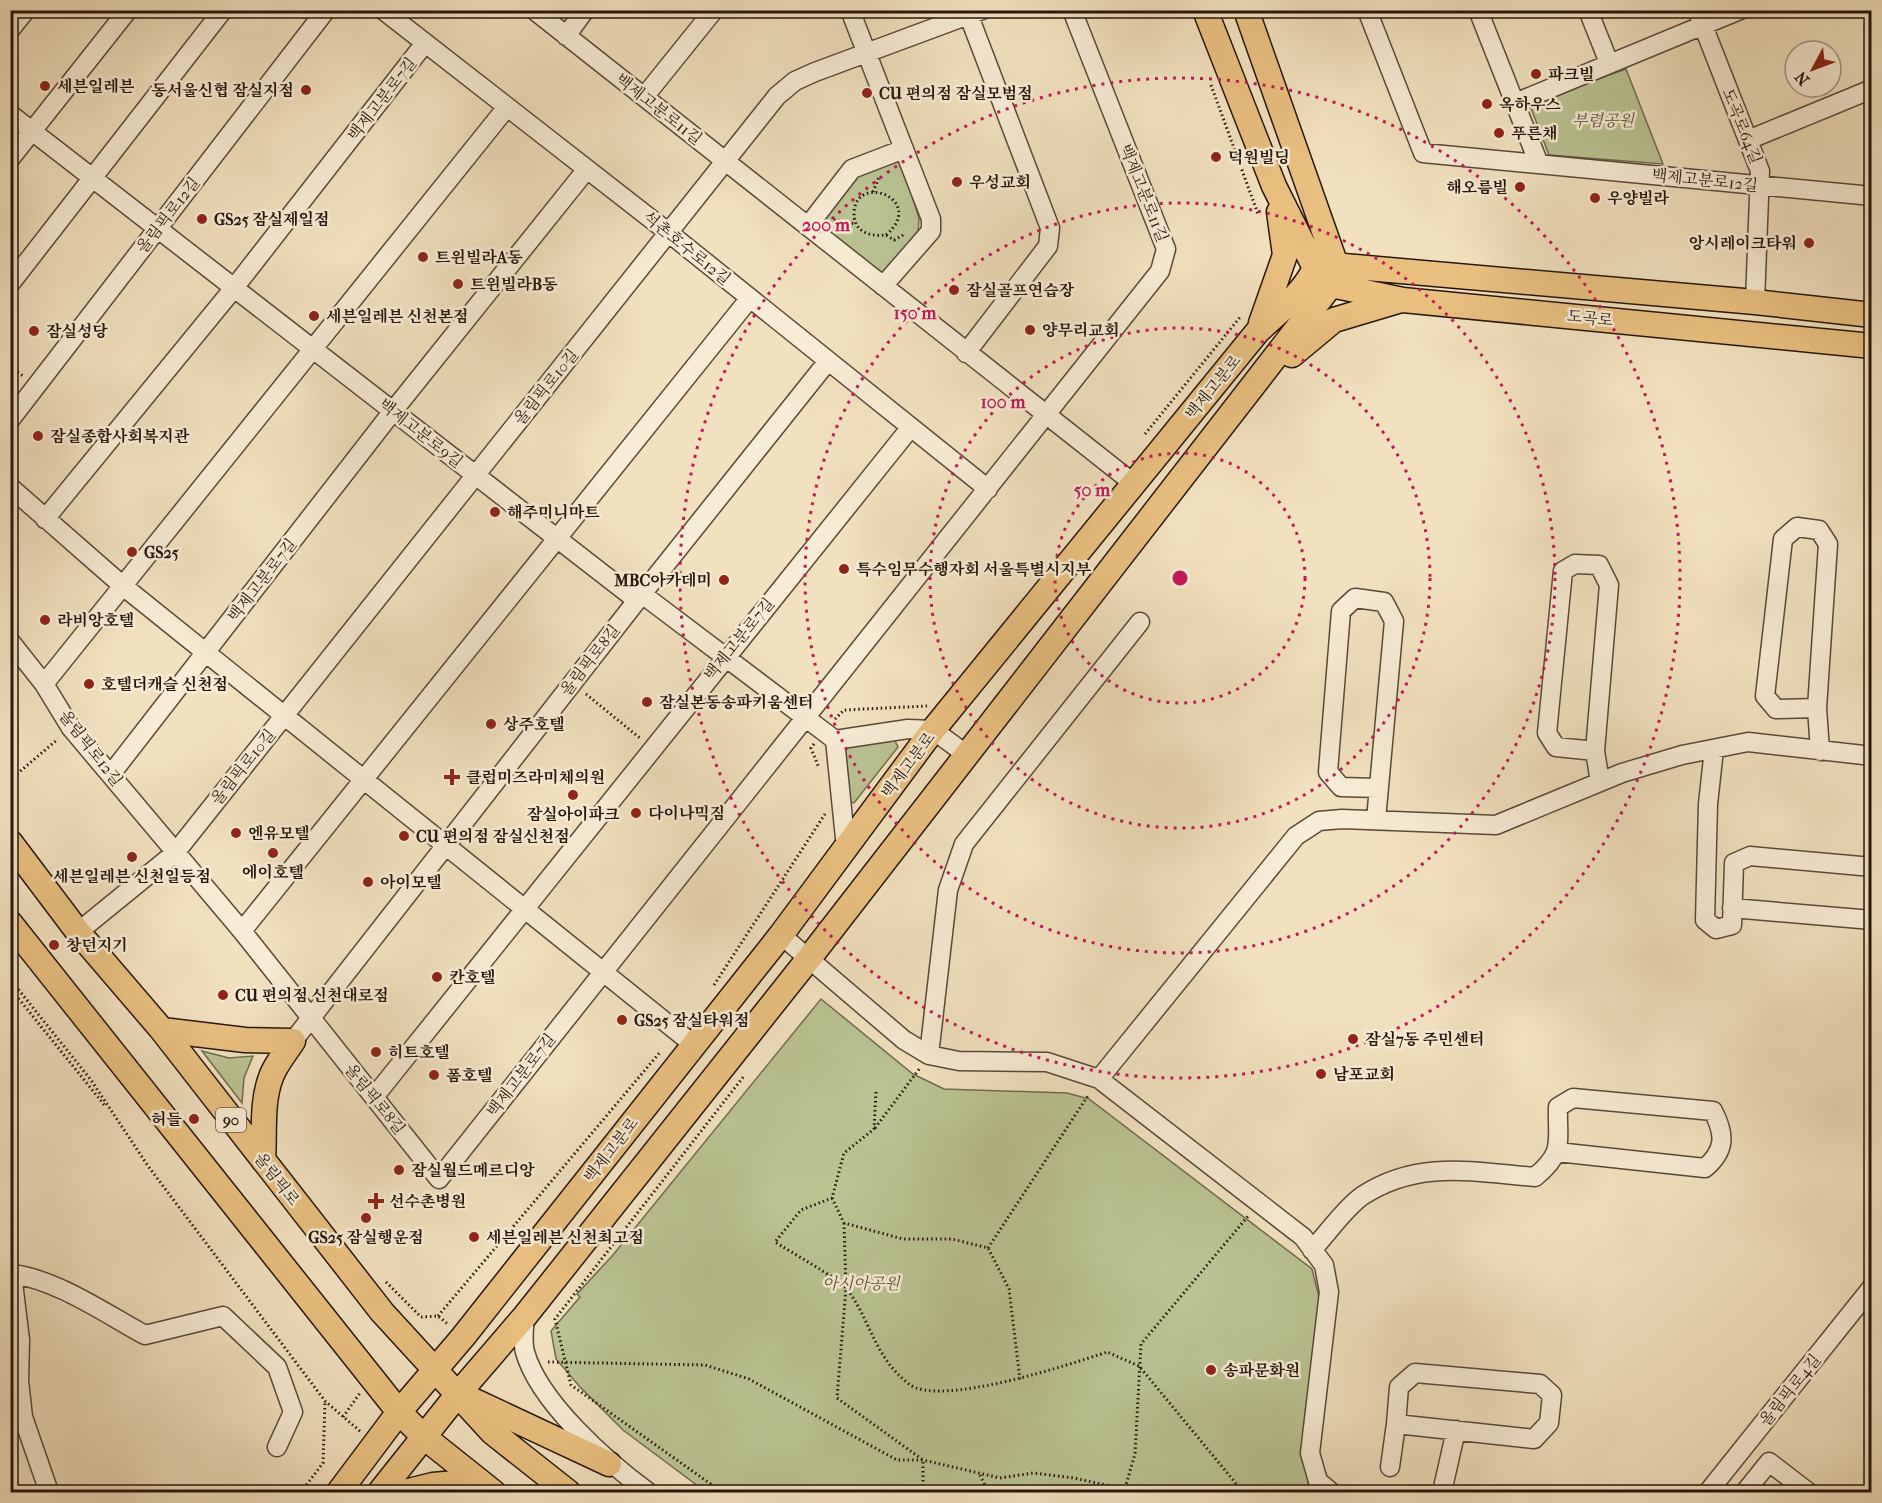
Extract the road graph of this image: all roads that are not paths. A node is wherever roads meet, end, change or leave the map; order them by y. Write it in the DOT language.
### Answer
graph roads {
  1 [pos="26,10"];
  2 [pos="128,10"];
  3 [pos="223,10"];
  4 [pos="326,10"];
  5 [pos="383,10"];
  6 [pos="534,10"];
  7 [pos="585,10"];
  8 [pos="714,10"];
  9 [pos="850,10"];
  10 [pos="1072,10"];
  11 [pos="1246,10"];
  12 [pos="1367,10"];
  13 [pos="1478,10"];
  14 [pos="1588,10"];
  15 [pos="1740,10"];
  16 [pos="976,13"];
  17 [pos="1196,16"];
  18 [pos="1699,18"];
  19 [pos="10,30"];
  20 [pos="566,36"];
  21 [pos="425,44"];
  22 [pos="867,54"];
  23 [pos="1609,63"];
  24 [pos="1872,89"];
  25 [pos="644,97"];
  26 [pos="1515,103"];
  27 [pos="507,107"];
  28 [pos="10,114"];
  29 [pos="33,131"];
  30 [pos="1748,140"];
  31 [pos="904,149"];
  32 [pos="10,159"];
  33 [pos="725,161"];
  34 [pos="1539,164"];
  35 [pos="587,169"];
  36 [pos="93,178"];
  37 [pos="1274,186"];
  38 [pos="1762,186"];
  39 [pos="1872,196"];
  40 [pos="808,226"];
  41 [pos="158,228"];
  42 [pos="669,233"];
  43 [pos="1323,274"];
  44 [pos="10,284"];
  45 [pos="883,286"];
  46 [pos="234,288"];
  47 [pos="750,298"];
  48 [pos="1403,300"];
  49 [pos="1755,302"];
  50 [pos="1872,315"];
  51 [pos="1258,331"];
  52 [pos="1872,346"];
  53 [pos="313,349"];
  54 [pos="966,353"];
  55 [pos="828,361"];
  56 [pos="1256,385"];
  57 [pos="393,411"];
  58 [pos="1045,415"];
  59 [pos="10,420"];
  60 [pos="910,427"];
  61 [pos="476,476"];
  62 [pos="1133,483"];
  63 [pos="10,487"];
  64 [pos="988,489"];
  65 [pos="45,519"];
  66 [pos="556,538"];
  67 [pos="123,586"];
  68 [pos="642,594"];
  69 [pos="1140,622"];
  70 [pos="10,641"];
  71 [pos="206,653"];
  72 [pos="725,656"];
  73 [pos="44,684"];
  74 [pos="1817,708"];
  75 [pos="284,716"];
  76 [pos="805,717"];
  77 [pos="933,730"];
  78 [pos="829,736"];
  79 [pos="1714,749"];
  80 [pos="1595,751"];
  81 [pos="1820,751"];
  82 [pos="967,755"];
  83 [pos="1872,756"];
  84 [pos="111,774"];
  85 [pos="363,778"];
  86 [pos="1600,782"];
  87 [pos="1378,788"];
  88 [pos="1376,819"];
  89 [pos="10,842"];
  90 [pos="447,846"];
  91 [pos="846,848"];
  92 [pos="175,853"];
  93 [pos="1872,867"];
  94 [pos="524,908"];
  95 [pos="1732,908"];
  96 [pos="1872,920"];
  97 [pos="10,923"];
  98 [pos="242,931"];
  99 [pos="78,932"];
  100 [pos="782,935"];
  101 [pos="810,957"];
  102 [pos="603,971"];
  103 [pos="311,1019"];
  104 [pos="162,1030"];
  105 [pos="686,1038"];
  106 [pos="293,1041"];
  107 [pos="929,1055"];
  108 [pos="1099,1079"];
  109 [pos="374,1097"];
  110 [pos="1557,1152"];
  111 [pos="263,1160"];
  112 [pos="439,1179"];
  113 [pos="1312,1250"];
  114 [pos="11,1271"];
  115 [pos="1872,1287"];
  116 [pos="525,1316"];
  117 [pos="435,1369"];
  118 [pos="458,1394"];
  119 [pos="399,1412"];
  120 [pos="1396,1424"];
  121 [pos="1456,1431"];
  122 [pos="424,1437"];
  123 [pos="277,1447"];
  124 [pos="609,1464"];
  125 [pos="1390,1467"];
  126 [pos="486,1487"];
  127 [pos="50,1492"];
  128 [pos="339,1492"];
  129 [pos="380,1492"];
  130 [pos="405,1492"];
  131 [pos="568,1492"];
  132 [pos="648,1492"];
  133 [pos="1330,1492"];
  134 [pos="1442,1492"];
  135 [pos="1708,1492"];
  136 [pos="1745,1492"];
  137 [pos="1808,1492"];
  1 -- 19 [label="street"];
  2 -- 29 [label="street"];
  3 -- 36 [label="street"];
  4 -- 41 [label="street, 올림픽로12길"];
  5 -- 21 [label="street, 석촌호수로12길"];
  6 -- 20 [label="street, 백제고분로11길"];
  7 -- 20 [label="street"];
  8 -- 25 [label="street"];
  9 -- 22 [label="street"];
  10 -- 58 [label="street, 백제고분로11길"];
  11 -- 43 [label="main road"];
  12 -- 34 [label="street, 백제고분로12길"];
  13 -- 26 [label="street"];
  14 -- 23 [label="street"];
  15 -- 18 [label="street"];
  16 -- 22 [label="street, 올림픽로10길"];
  16 -- 54 [label="street"];
  17 -- 37 [label="main road"];
  18 -- 23 [label="street"];
  18 -- 30 [label="street, 도곡로64길"];
  20 -- 25 [label="street, 백제고분로11길"];
  21 -- 27 [label="street, 석촌호수로12길"];
  21 -- 46 [label="street, 백제고분로7길"];
  22 -- 31 [label="street"];
  22 -- 33 [label="street, 올림픽로10길"];
  23 -- 26 [label="street"];
  24 -- 30 [label="street"];
  25 -- 33 [label="street, 백제고분로11길"];
  26 -- 34 [label="street"];
  27 -- 35 [label="street, 석촌호수로12길"];
  27 -- 53 [label="street"];
  28 -- 29 [label="street, 백제고분로9길"];
  29 -- 32 [label="street"];
  29 -- 36 [label="street, 백제고분로9길"];
  30 -- 38 [label="street, 도곡로64길"];
  31 -- 40 [label="street"];
  31 -- 45 [label="street"];
  33 -- 40 [label="street, 백제고분로11길"];
  33 -- 42 [label="street, 올림픽로10길"];
  34 -- 38 [label="street, 백제고분로12길"];
  35 -- 42 [label="street, 석촌호수로12길"];
  35 -- 57 [label="street, 백제고분로7길"];
  36 -- 41 [label="street, 백제고분로9길"];
  36 -- 44 [label="street"];
  37 -- 43 [label="main road"];
  37 -- 51 [label="main road"];
  38 -- 39 [label="street, 백제고분로12길"];
  38 -- 49 [label="street, 도곡로64길"];
  40 -- 45 [label="street, 백제고분로11길"];
  41 -- 46 [label="street, 백제고분로9길"];
  41 -- 59 [label="street, 올림픽로12길"];
  42 -- 47 [label="street, 석촌호수로12길"];
  42 -- 61 [label="street, 올림픽로10길"];
  43 -- 48 [label="main road, 도곡로"];
  43 -- 49 [label="main road, 도곡로"];
  43 -- 51 [label="main road, 백제고분로"];
  43 -- 56 [label="main road, 백제고분로"];
  45 -- 54 [label="street, 백제고분로11길"];
  46 -- 53 [label="street, 백제고분로9길"];
  46 -- 65 [label="street, 백제고분로7길"];
  47 -- 55 [label="street, 석촌호수로12길"];
  47 -- 66 [label="street"];
  48 -- 52 [label="main road, 도곡로"];
  48 -- 56 [label="main road"];
  49 -- 50 [label="main road, 도곡로"];
  51 -- 62 [label="main road, 백제고분로"];
  53 -- 57 [label="street, 백제고분로9길"];
  53 -- 67 [label="street"];
  54 -- 58 [label="street, 백제고분로11길"];
  55 -- 60 [label="street, 석촌호수로12길"];
  55 -- 68 [label="street, 올림픽로8길"];
  56 -- 82 [label="main road, 백제고분로"];
  57 -- 61 [label="street, 백제고분로9길"];
  57 -- 71 [label="street, 백제고분로7길"];
  58 -- 62 [label="street, 백제고분로11길"];
  58 -- 64 [label="street, 백제고분로11길"];
  60 -- 64 [label="street, 석촌호수로12길"];
  60 -- 72 [label="street, 백제고분로7길"];
  61 -- 66 [label="street, 백제고분로9길"];
  61 -- 75 [label="street, 올림픽로10길"];
  62 -- 77 [label="main road, 백제고분로"];
  63 -- 65 [label="street"];
  64 -- 76 [label="street, 백제고분로7길"];
  65 -- 67 [label="street"];
  66 -- 68 [label="street, 백제고분로9길"];
  66 -- 85 [label="street"];
  67 -- 71 [label="street"];
  67 -- 73 [label="street"];
  68 -- 72 [label="street, 백제고분로9길"];
  68 -- 90 [label="street, 올림픽로8길"];
  69 -- 107 [label="street"];
  70 -- 73 [label="street, 올림픽로12길"];
  71 -- 75 [label="street"];
  71 -- 84 [label="street, 백제고분로7길"];
  72 -- 76 [label="street, 백제고분로9길"];
  72 -- 94 [label="street, 백제고분로7길"];
  73 -- 84 [label="street, 올림픽로12길"];
  74 -- 74 [label="street"];
  74 -- 81 [label="street"];
  75 -- 85 [label="street"];
  75 -- 92 [label="street, 올림픽로10길"];
  76 -- 78 [label="street, 백제고분로9길"];
  76 -- 102 [label="street, 백제고분로7길"];
  77 -- 78 [label="street"];
  77 -- 82 [label="street"];
  77 -- 91 [label="main road, 백제고분로"];
  78 -- 91 [label="street"];
  79 -- 81 [label="street"];
  79 -- 86 [label="street"];
  79 -- 95 [label="street"];
  80 -- 80 [label="street"];
  80 -- 86 [label="street"];
  81 -- 83 [label="street"];
  82 -- 101 [label="main road, 백제고분로"];
  84 -- 92 [label="street, 올림픽로12길"];
  85 -- 90 [label="street"];
  85 -- 98 [label="street"];
  86 -- 88 [label="street"];
  87 -- 87 [label="street"];
  87 -- 88 [label="street"];
  88 -- 108 [label="street"];
  89 -- 99 [label="main road, 올림픽로 / 90"];
  90 -- 94 [label="street"];
  90 -- 103 [label="street, 올림픽로8길"];
  91 -- 100 [label="main road, 백제고분로"];
  92 -- 98 [label="street"];
  92 -- 99 [label="street, 올림픽로10길"];
  93 -- 95 [label="street"];
  94 -- 102 [label="street"];
  94 -- 109 [label="street, 백제고분로7길"];
  95 -- 96 [label="street"];
  97 -- 119 [label="main road"];
  98 -- 103 [label="street"];
  99 -- 104 [label="main road, 올림픽로 / 90"];
  100 -- 101 [label="street"];
  100 -- 105 [label="main road, 백제고분로"];
  101 -- 107 [label="street"];
  101 -- 116 [label="main road, 백제고분로"];
  102 -- 105 [label="street"];
  102 -- 112 [label="street, 백제고분로7길"];
  103 -- 106 [label="street, 올림픽로8길"];
  103 -- 109 [label="street, 올림픽로8길"];
  104 -- 106 [label="main road"];
  104 -- 111 [label="main road, 올림픽로 / 90"];
  105 -- 117 [label="main road, 백제고분로"];
  106 -- 111 [label="main road"];
  107 -- 108 [label="street"];
  108 -- 113 [label="street"];
  109 -- 112 [label="street, 올림픽로8길"];
  110 -- 110 [label="street"];
  110 -- 113 [label="street"];
  111 -- 117 [label="main road, 올림픽로 / 90"];
  113 -- 133 [label="street"];
  114 -- 123 [label="street"];
  114 -- 127 [label="street"];
  115 -- 135 [label="street, 올림픽로4길"];
  116 -- 118 [label="main road, 백제고분로"];
  116 -- 124 [label="street"];
  117 -- 118 [label="main road, 올림픽로 / 90"];
  117 -- 119 [label="main road, 백제고분로"];
  118 -- 122 [label="main road, 백제고분로"];
  118 -- 124 [label="main road"];
  118 -- 131 [label="main road, 올림픽로 / 90"];
  119 -- 122 [label="main road"];
  119 -- 128 [label="main road, 백제고분로"];
  120 -- 121 [label="street"];
  120 -- 121 [label="street"];
  120 -- 125 [label="street"];
  121 -- 134 [label="street"];
  122 -- 126 [label="main road"];
  122 -- 129 [label="main road, 백제고분로"];
  124 -- 132 [label="street"];
  126 -- 130 [label="main road"];
  136 -- 137 [label="street"];
}
